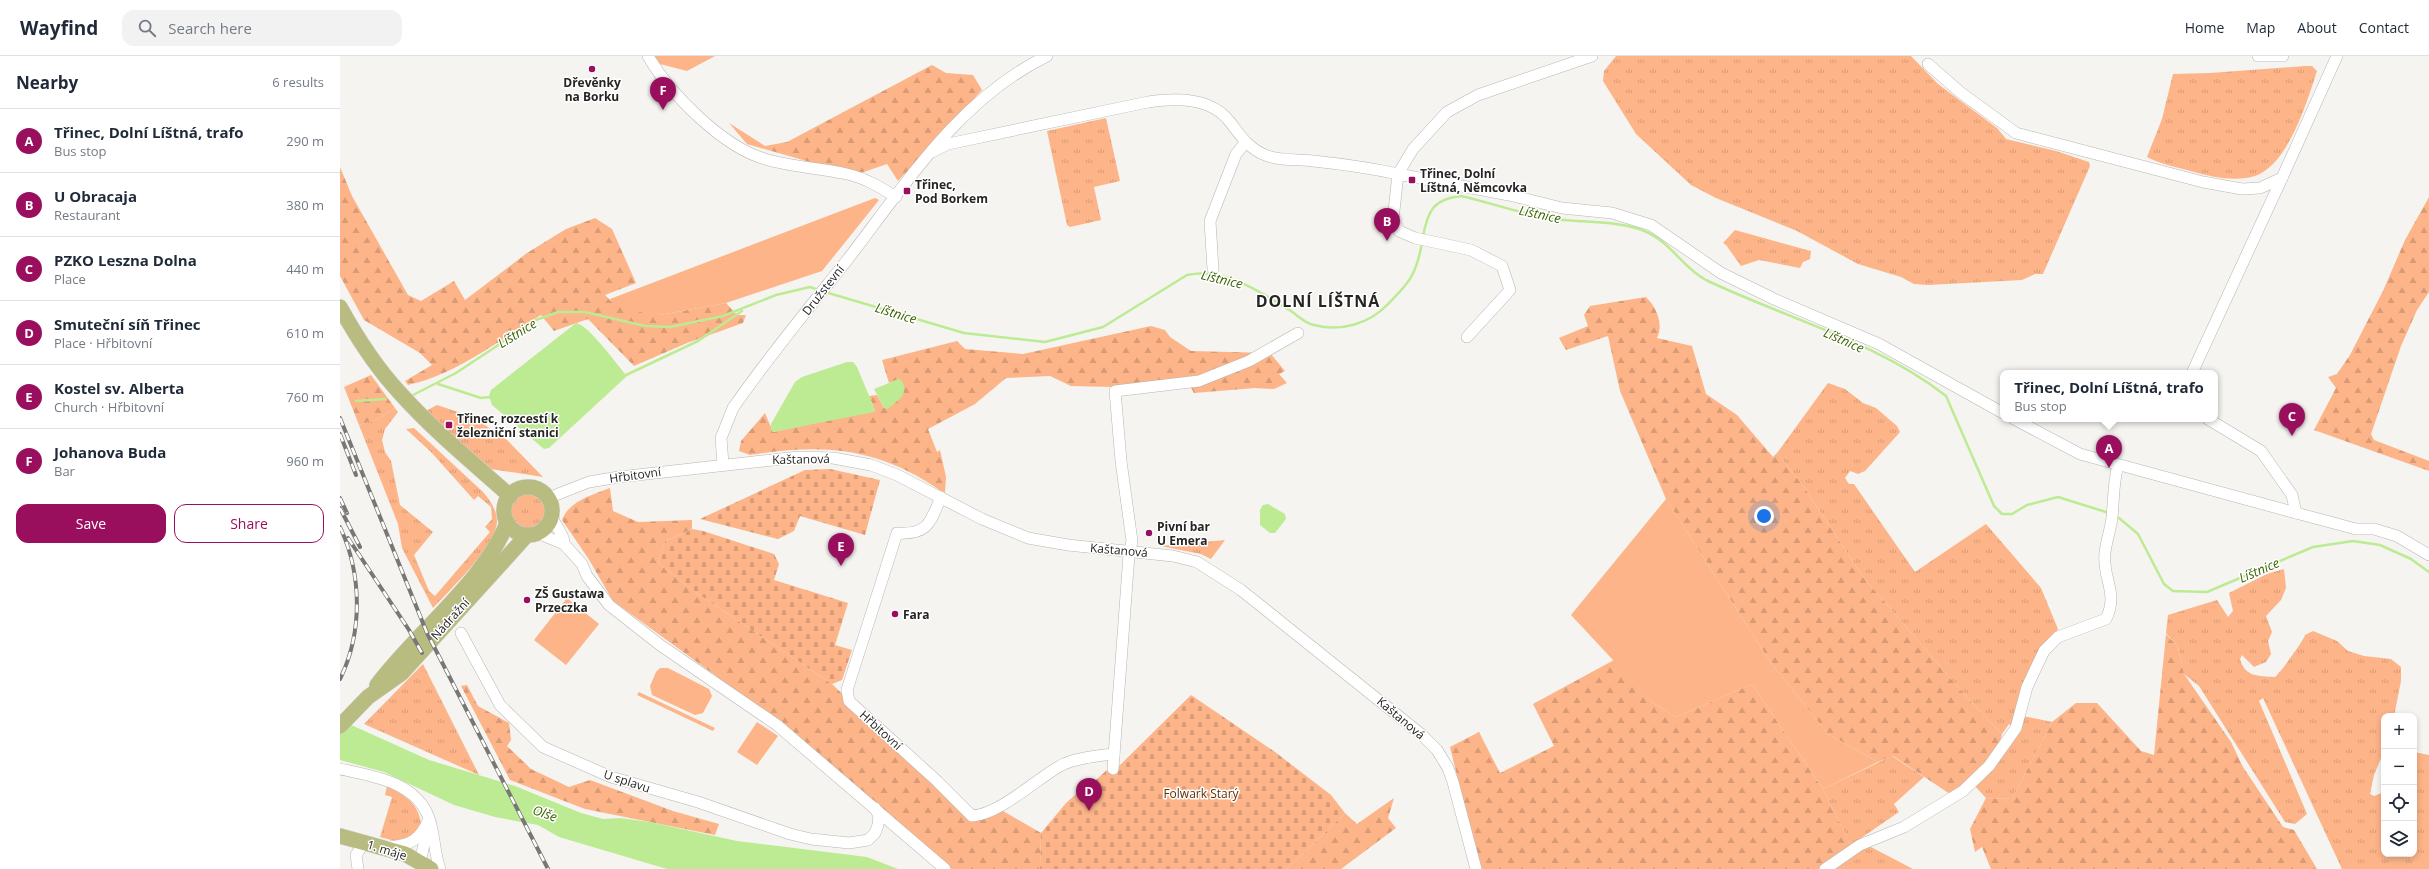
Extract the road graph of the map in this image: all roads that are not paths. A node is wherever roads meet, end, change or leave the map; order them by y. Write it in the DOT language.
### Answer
graph roads {
  1 [pos="648,56"];
  2 [pos="1047,56"];
  3 [pos="1592,56"];
  4 [pos="2258,56"];
  5 [pos="2283,56"];
  6 [pos="2337,56"];
  7 [pos="1928,64"];
  8 [pos="1245,144"];
  9 [pos="932,152"];
  10 [pos="1398,174"];
  11 [pos="2282,178"];
  12 [pos="896,197"];
  13 [pos="1213,268"];
  14 [pos="340,307"];
  15 [pos="1298,333"];
  16 [pos="1467,337"];
  17 [pos="2193,370"];
  18 [pos="2000,411"];
  19 [pos="2019,422"];
  20 [pos="2213,422"];
  21 [pos="723,464"];
  22 [pos="2118,466"];
  23 [pos="510,496"];
  24 [pos="941,497"];
  25 [pos="548,498"];
  26 [pos="2296,513"];
  27 [pos="551,515"];
  28 [pos="507,523"];
  29 [pos="532,534"];
  30 [pos="564,544"];
  31 [pos="1130,550"];
  32 [pos="2429,555"];
  33 [pos="461,633"];
  34 [pos="368,697"];
  35 [pos="340,726"];
  36 [pos="1114,754"];
  37 [pos="340,769"];
  38 [pos="1113,769"];
  39 [pos="874,808"];
  40 [pos="427,814"];
  41 [pos="340,836"];
  42 [pos="364,843"];
  43 [pos="385,848"];
  44 [pos="426,865"];
  45 [pos="358,869"];
  46 [pos="440,869"];
  47 [pos="945,869"];
  48 [pos="1476,869"];
  49 [pos="1825,869"];
  1 -- 12 [label="street"];
  2 -- 9 [label="street, Družstevní"];
  3 -- 10 [label="street"];
  4 -- 5 [label="street"];
  6 -- 11 [label="street"];
  7 -- 11 [label="street"];
  8 -- 9 [label="street"];
  8 -- 10 [label="street"];
  8 -- 13 [label="street"];
  9 -- 12 [label="street, Družstevní"];
  10 -- 16 [label="street"];
  10 -- 18 [label="street"];
  11 -- 17 [label="street"];
  12 -- 21 [label="street, Družstevní"];
  14 -- 23 [label="main road"];
  15 -- 31 [label="street"];
  19 -- 22 [label="street"];
  20 -- 26 [label="street"];
  21 -- 24 [label="street, Kaštanová"];
  21 -- 25 [label="street, Hřbitovní"];
  22 -- 26 [label="street"];
  22 -- 49 [label="street"];
  23 -- 25 [label="main road"];
  23 -- 28 [label="main road, Nádražní"];
  24 -- 31 [label="street, Kaštanová"];
  24 -- 36 [label="street, Hřbitovní"];
  25 -- 27 [label="main road"];
  26 -- 32 [label="street"];
  27 -- 29 [label="main road, Nádražní"];
  27 -- 30 [label="street"];
  28 -- 29 [label="main road"];
  28 -- 34 [label="main road, Nádražní"];
  29 -- 30 [label="street"];
  29 -- 34 [label="main road, Nádražní"];
  30 -- 39 [label="street"];
  31 -- 36 [label="street"];
  31 -- 48 [label="street, Kaštanová"];
  33 -- 39 [label="street, U splavu"];
  34 -- 35 [label="main road, Nádražní"];
  36 -- 38 [label="street"];
  37 -- 40 [label="street"];
  39 -- 47 [label="street"];
  40 -- 43 [label="street"];
  40 -- 44 [label="street"];
  40 -- 46 [label="street"];
  41 -- 42 [label="main road, 1. máje"];
  42 -- 43 [label="main road, 1. máje"];
  42 -- 45 [label="street"];
  43 -- 44 [label="main road, 1. máje"];
}
